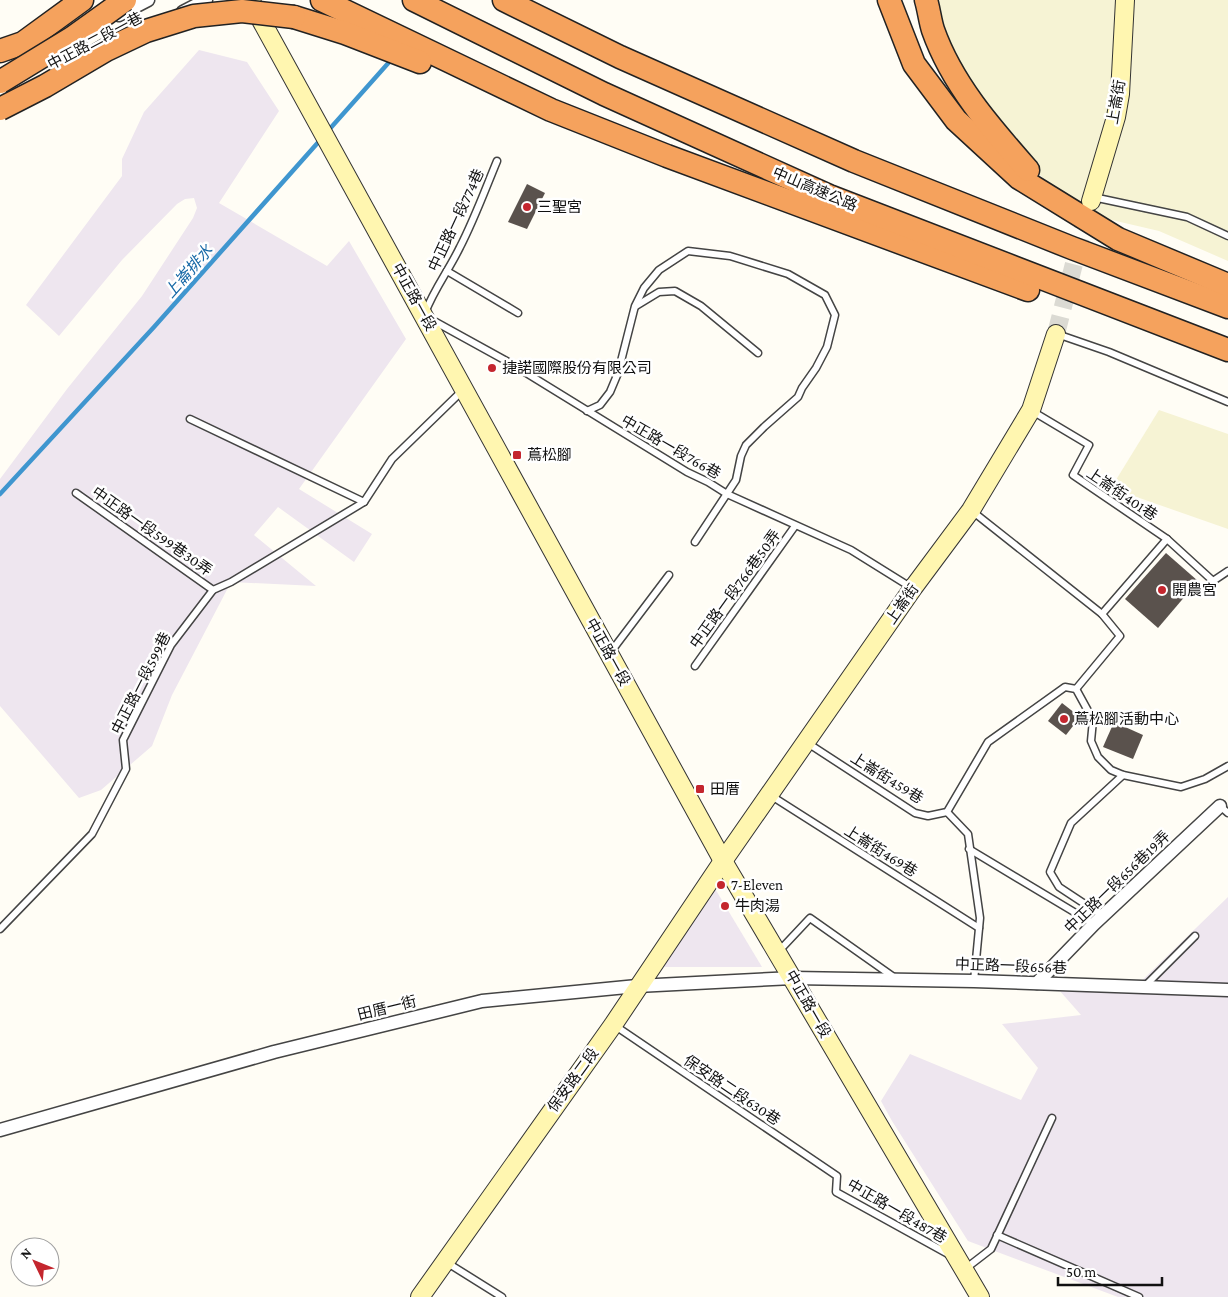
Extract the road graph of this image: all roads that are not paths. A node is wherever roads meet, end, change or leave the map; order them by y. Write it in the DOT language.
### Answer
graph roads {
  1 [pos="82,0"];
  2 [pos="125,0"];
  3 [pos="148,0"];
  4 [pos="206,0"];
  5 [pos="250,0"];
  6 [pos="322,0"];
  7 [pos="414,0"];
  8 [pos="504,0"];
  9 [pos="889,0"];
  10 [pos="926,0"];
  11 [pos="1125,0"];
  12 [pos="0,51"];
  13 [pos="0,74"];
  14 [pos="0,82"];
  15 [pos="0,110"];
  16 [pos="551,110"];
  17 [pos="497,161"];
  18 [pos="1091,199"];
  19 [pos="1228,236"];
  20 [pos="1118,239"];
  21 [pos="447,271"];
  22 [pos="1228,285"];
  23 [pos="635,306"];
  24 [pos="1228,307"];
  25 [pos="518,313"];
  26 [pos="1129,313"];
  27 [pos="424,316"];
  28 [pos="1056,334"];
  29 [pos="1228,350"];
  30 [pos="758,353"];
  31 [pos="464,389"];
  32 [pos="1228,402"];
  33 [pos="1031,410"];
  34 [pos="587,411"];
  35 [pos="190,419"];
  36 [pos="76,493"];
  37 [pos="728,494"];
  38 [pos="364,502"];
  39 [pos="971,510"];
  40 [pos="795,526"];
  41 [pos="1167,539"];
  42 [pos="694,542"];
  43 [pos="1228,571"];
  44 [pos="669,574"];
  45 [pos="913,588"];
  46 [pos="214,590"];
  47 [pos="1102,614"];
  48 [pos="609,654"];
  49 [pos="695,666"];
  50 [pos="1076,689"];
  51 [pos="805,742"];
  52 [pos="1228,766"];
  53 [pos="1123,775"];
  54 [pos="768,795"];
  55 [pos="1224,809"];
  56 [pos="947,812"];
  57 [pos="969,849"];
  58 [pos="723,861"];
  59 [pos="1098,920"];
  60 [pos="979,928"];
  61 [pos="0,929"];
  62 [pos="1195,936"];
  63 [pos="778,952"];
  64 [pos="793,978"];
  65 [pos="897,979"];
  66 [pos="974,981"];
  67 [pos="1037,983"];
  68 [pos="637,986"];
  69 [pos="1144,987"];
  70 [pos="1228,990"];
  71 [pos="613,1025"];
  72 [pos="1052,1118"];
  73 [pos="0,1130"];
  74 [pos="837,1176"];
  75 [pos="997,1235"];
  76 [pos="444,1261"];
  77 [pos="961,1265"];
  78 [pos="420,1297"];
  79 [pos="502,1297"];
  80 [pos="980,1297"];
  81 [pos="1139,1297"];
  1 -- 12 [label="highway"];
  2 -- 14 [label="highway, bridge"];
  3 -- 13 [label="street, 中正路二段一巷"];
  4 -- 15 [label="street, 中正路二段一巷"];
  5 -- 27 [label="main road, 中正路一段"];
  6 -- 16 [label="highway"];
  7 -- 26 [label="highway, 中山高速公路"];
  8 -- 24 [label="highway"];
  9 -- 20 [label="highway"];
  10 -- 20 [label="highway"];
  11 -- 18 [label="main road, 上崙街"];
  15 -- 16 [label="highway, bridge"];
  16 -- 26 [label="highway"];
  17 -- 21 [label="lane, 中正路一段774巷"];
  18 -- 19 [label="lane"];
  20 -- 22 [label="highway"];
  21 -- 25 [label="lane"];
  21 -- 27 [label="lane, 中正路一段774巷"];
  23 -- 30 [label="lane"];
  23 -- 34 [label="lane"];
  23 -- 37 [label="lane"];
  26 -- 29 [label="highway, 中山高速公路"];
  27 -- 31 [label="main road, 中正路一段"];
  27 -- 34 [label="lane, 中正路一段766巷"];
  28 -- 32 [label="lane"];
  28 -- 33 [label="main road, 上崙街"];
  31 -- 38 [label="lane, 中正路一段599巷"];
  31 -- 48 [label="main road, 中正路一段"];
  33 -- 39 [label="main road, 上崙街"];
  33 -- 41 [label="lane, 上崙街401巷"];
  34 -- 37 [label="lane, 中正路一段766巷"];
  35 -- 38 [label="lane"];
  36 -- 46 [label="lane, 中正路一段599巷30弄"];
  37 -- 40 [label="lane, 中正路一段766巷"];
  37 -- 42 [label="lane"];
  38 -- 46 [label="lane, 中正路一段599巷"];
  39 -- 45 [label="main road, 上崙街"];
  39 -- 47 [label="lane"];
  40 -- 45 [label="lane, 中正路一段766巷"];
  40 -- 49 [label="lane, 中正路一段766巷50弄"];
  41 -- 43 [label="lane, 上崙街401巷"];
  41 -- 47 [label="lane, 上崙街401巷"];
  44 -- 48 [label="lane"];
  45 -- 51 [label="main road, 上崙街"];
  46 -- 61 [label="lane, 中正路一段599巷"];
  47 -- 50 [label="lane"];
  48 -- 58 [label="main road, 中正路一段"];
  50 -- 53 [label="lane"];
  50 -- 56 [label="lane"];
  51 -- 54 [label="main road, 上崙街"];
  51 -- 56 [label="lane, 上崙街459巷"];
  52 -- 53 [label="lane"];
  53 -- 59 [label="lane"];
  54 -- 58 [label="main road, 上崙街"];
  54 -- 60 [label="lane, 上崙街469巷"];
  55 -- 59 [label="street, 中正路一段656巷19弄"];
  56 -- 57 [label="lane"];
  57 -- 59 [label="lane"];
  57 -- 60 [label="lane"];
  58 -- 63 [label="main road, 中正路一段"];
  58 -- 68 [label="main road, 保安路二段"];
  59 -- 67 [label="street, 中正路一段656巷19弄"];
  60 -- 66 [label="lane"];
  62 -- 69 [label="lane"];
  63 -- 64 [label="main road, 中正路一段"];
  63 -- 65 [label="lane"];
  64 -- 65 [label="street, 中正路一段656巷"];
  64 -- 68 [label="street, 田厝一街"];
  64 -- 77 [label="main road, 中正路一段"];
  65 -- 66 [label="street, 中正路一段656巷"];
  66 -- 67 [label="street, 中正路一段656巷"];
  67 -- 69 [label="street, 中正路一段656巷"];
  68 -- 71 [label="main road, 保安路二段"];
  68 -- 73 [label="street, 田厝一街"];
  69 -- 70 [label="street, 中正路一段656巷"];
  71 -- 74 [label="lane, 保安路二段630巷"];
  71 -- 76 [label="main road, 保安路二段"];
  72 -- 75 [label="lane"];
  74 -- 77 [label="lane, 中正路一段487巷"];
  75 -- 77 [label="lane"];
  75 -- 81 [label="lane"];
  76 -- 78 [label="main road, 保安路二段"];
  76 -- 79 [label="lane"];
  77 -- 80 [label="main road, 中正路一段"];
}
